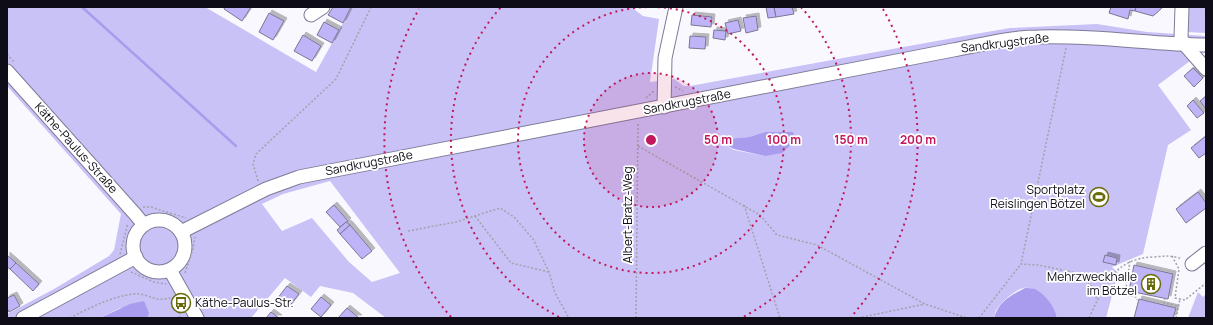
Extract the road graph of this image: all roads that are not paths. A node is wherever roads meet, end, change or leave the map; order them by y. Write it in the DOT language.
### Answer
graph roads {
  1 [pos="323,7"];
  2 [pos="676,7"];
  3 [pos="1182,7"];
  4 [pos="311,15"];
  5 [pos="1185,45"];
  6 [pos="1206,45"];
  7 [pos="1206,69"];
  8 [pos="7,71"];
  9 [pos="664,107"];
  10 [pos="144,225"];
  11 [pos="186,230"];
  12 [pos="1206,253"];
  13 [pos="136,257"];
  14 [pos="1192,264"];
  15 [pos="173,275"];
  16 [pos="23,318"];
  17 [pos="197,318"];
  1 -- 4 [label="street"];
  2 -- 9 [label="street"];
  3 -- 5 [label="street"];
  5 -- 6 [label="street, Sandkrugstraße"];
  5 -- 7 [label="street"];
  5 -- 9 [label="street, Sandkrugstraße"];
  8 -- 10 [label="street, Käthe-Paulus-Straße"];
  9 -- 11 [label="street, Sandkrugstraße"];
  10 -- 11 [label="street"];
  10 -- 13 [label="street"];
  11 -- 15 [label="street"];
  12 -- 14 [label="street"];
  13 -- 15 [label="street"];
  13 -- 16 [label="street"];
  15 -- 17 [label="street"];
}
